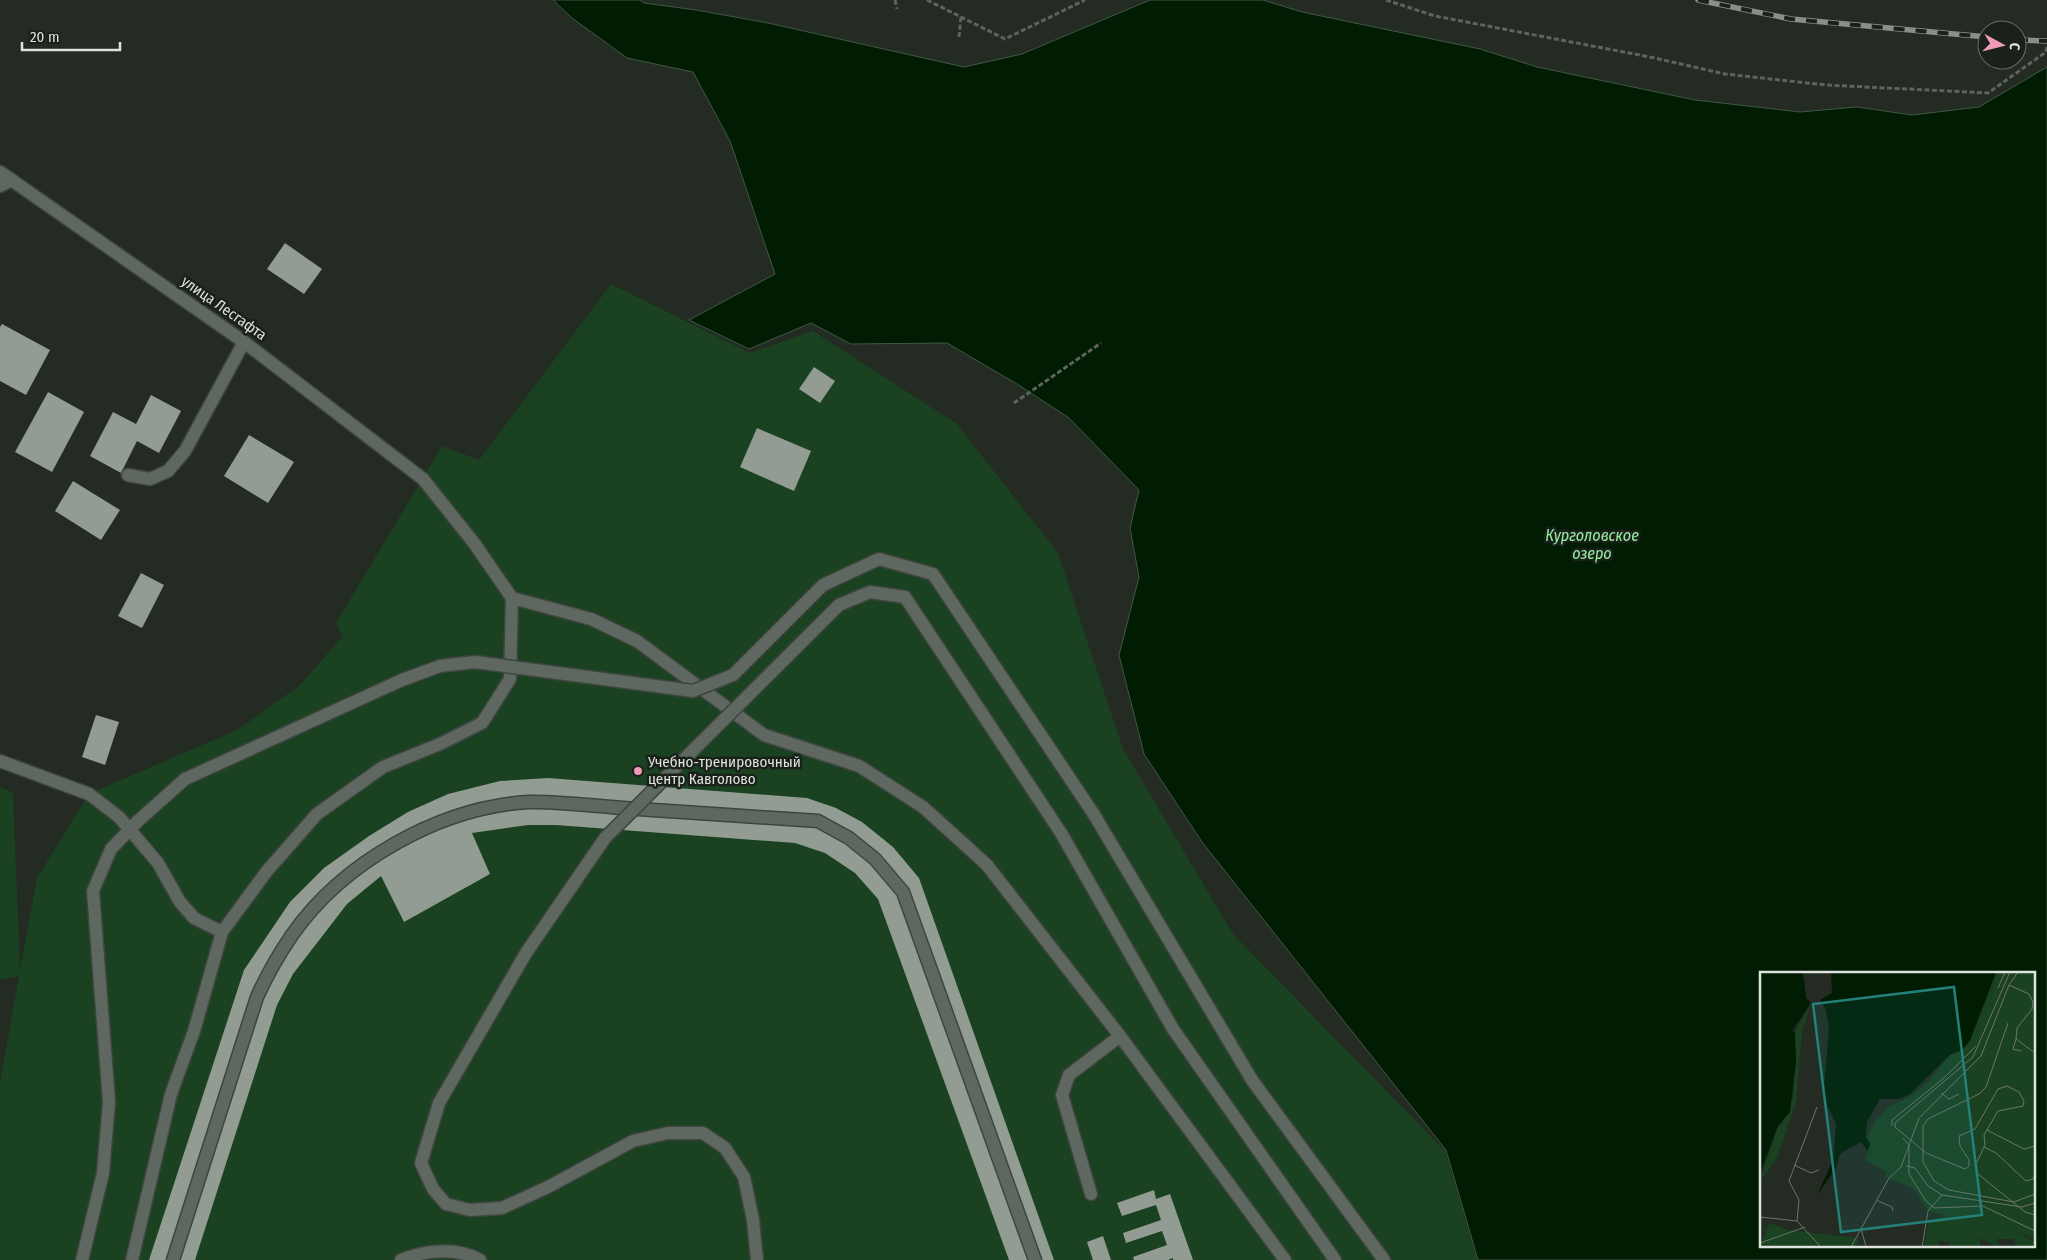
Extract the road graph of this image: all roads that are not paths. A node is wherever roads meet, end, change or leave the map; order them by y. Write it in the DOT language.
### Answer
graph roads {
  1 [pos="0,172"];
  2 [pos="6,183"];
  3 [pos="244,342"];
  4 [pos="128,475"];
  5 [pos="512,598"];
  6 [pos="0,761"];
  7 [pos="222,932"];
  8 [pos="1120,1036"];
  9 [pos="1092,1194"];
  10 [pos="82,1260"];
  11 [pos="132,1260"];
  12 [pos="172,1260"];
  13 [pos="401,1260"];
  14 [pos="480,1260"];
  15 [pos="756,1260"];
  16 [pos="1035,1260"];
  17 [pos="1285,1260"];
  18 [pos="1335,1260"];
  19 [pos="1384,1260"];
  1 -- 2 [label="street, улица Лесгафта"];
  2 -- 3 [label="street, улица Лесгафта"];
  3 -- 4 [label="street"];
  3 -- 5 [label="street, улица Лесгафта"];
  5 -- 7 [label="street"];
  5 -- 8 [label="street"];
  6 -- 7 [label="street"];
  7 -- 11 [label="street"];
  8 -- 9 [label="street"];
  8 -- 17 [label="street"];
  10 -- 19 [label="street, bridge"];
  12 -- 16 [label="street"];
  13 -- 14 [label="street"];
  15 -- 18 [label="street, bridge"];
}
